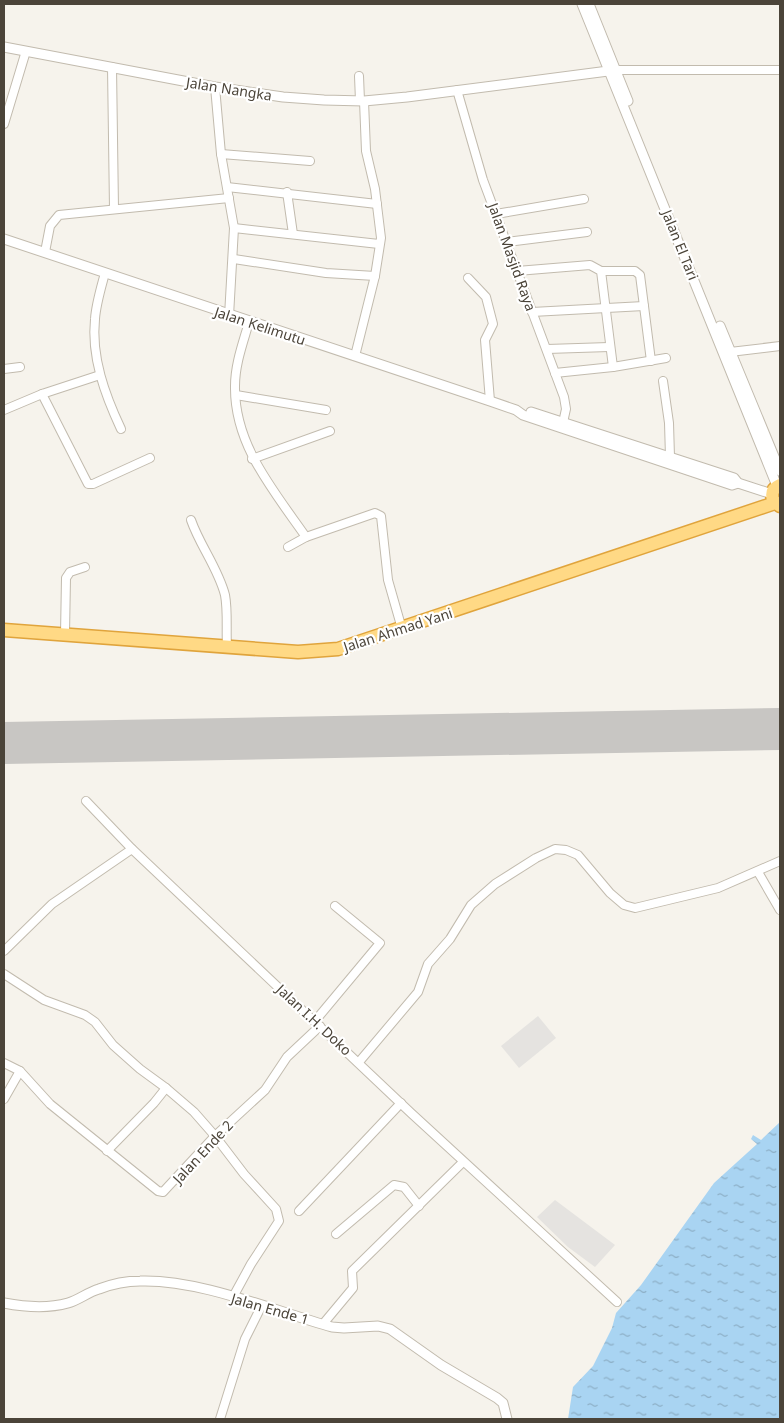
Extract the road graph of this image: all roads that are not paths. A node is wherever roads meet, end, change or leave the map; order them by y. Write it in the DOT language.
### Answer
graph roads {
  1 [pos="582,4"];
  2 [pos="589,4"];
  3 [pos="4,47"];
  4 [pos="26,50"];
  5 [pos="112,67"];
  6 [pos="780,70"];
  7 [pos="613,71"];
  8 [pos="359,76"];
  9 [pos="215,87"];
  10 [pos="457,90"];
  11 [pos="362,101"];
  12 [pos="4,124"];
  13 [pos="221,154"];
  14 [pos="310,161"];
  15 [pos="227,186"];
  16 [pos="287,192"];
  17 [pos="229,198"];
  18 [pos="584,199"];
  19 [pos="378,204"];
  20 [pos="114,209"];
  21 [pos="496,214"];
  22 [pos="234,228"];
  23 [pos="587,232"];
  24 [pos="293,234"];
  25 [pos="4,240"];
  26 [pos="506,242"];
  27 [pos="380,244"];
  28 [pos="45,252"];
  29 [pos="234,259"];
  30 [pos="517,271"];
  31 [pos="600,271"];
  32 [pos="105,273"];
  33 [pos="374,276"];
  34 [pos="468,278"];
  35 [pos="696,278"];
  36 [pos="644,306"];
  37 [pos="604,307"];
  38 [pos="532,312"];
  39 [pos="229,316"];
  40 [pos="249,322"];
  41 [pos="780,346"];
  42 [pos="609,347"];
  43 [pos="547,349"];
  44 [pos="730,352"];
  45 [pos="355,356"];
  46 [pos="666,358"];
  47 [pos="651,361"];
  48 [pos="20,367"];
  49 [pos="613,368"];
  50 [pos="4,369"];
  51 [pos="555,373"];
  52 [pos="100,375"];
  53 [pos="662,380"];
  54 [pos="42,394"];
  55 [pos="236,395"];
  56 [pos="490,401"];
  57 [pos="4,410"];
  58 [pos="326,410"];
  59 [pos="562,425"];
  60 [pos="120,428"];
  61 [pos="330,431"];
  62 [pos="150,458"];
  63 [pos="670,458"];
  64 [pos="252,459"];
  65 [pos="780,471"];
  66 [pos="738,483"];
  67 [pos="777,495"];
  68 [pos="191,520"];
  69 [pos="306,537"];
  70 [pos="288,547"];
  71 [pos="85,567"];
  72 [pos="402,629"];
  73 [pos="4,630"];
  74 [pos="65,634"];
  75 [pos="227,646"];
  76 [pos="86,801"];
  77 [pos="132,849"];
  78 [pos="780,861"];
  79 [pos="758,872"];
  80 [pos="335,906"];
  81 [pos="780,910"];
  82 [pos="4,951"];
  83 [pos="4,974"];
  84 [pos="318,1024"];
  85 [pos="359,1062"];
  86 [pos="4,1064"];
  87 [pos="20,1071"];
  88 [pos="166,1088"];
  89 [pos="4,1098"];
  90 [pos="401,1103"];
  91 [pos="215,1136"];
  92 [pos="107,1151"];
  93 [pos="463,1162"];
  94 [pos="419,1206"];
  95 [pos="299,1211"];
  96 [pos="336,1234"];
  97 [pos="233,1298"];
  98 [pos="617,1302"];
  99 [pos="4,1303"];
  100 [pos="262,1305"];
  101 [pos="323,1324"];
  102 [pos="220,1419"];
  103 [pos="506,1419"];
  1 -- 7 [label="street, Jalan El Tari"];
  2 -- 7 [label="street, Jalan El Tari"];
  3 -- 4 [label="street, Jalan Nangka"];
  4 -- 5 [label="street, Jalan Nangka"];
  4 -- 12 [label="street"];
  5 -- 9 [label="street, Jalan Nangka"];
  5 -- 20 [label="street"];
  6 -- 7 [label="street"];
  7 -- 10 [label="street, Jalan Nangka"];
  7 -- 35 [label="street, Jalan El Tari"];
  8 -- 11 [label="street"];
  9 -- 11 [label="street, Jalan Nangka"];
  9 -- 13 [label="street"];
  10 -- 11 [label="street, Jalan Nangka"];
  10 -- 21 [label="street, Jalan Masjid Raya"];
  11 -- 19 [label="street"];
  13 -- 14 [label="street"];
  13 -- 15 [label="street"];
  15 -- 16 [label="street"];
  15 -- 17 [label="street"];
  16 -- 19 [label="street"];
  16 -- 24 [label="street"];
  17 -- 20 [label="street"];
  17 -- 22 [label="street"];
  18 -- 21 [label="street"];
  19 -- 27 [label="street"];
  20 -- 28 [label="street"];
  21 -- 26 [label="street, Jalan Masjid Raya"];
  22 -- 24 [label="street"];
  22 -- 29 [label="street"];
  23 -- 26 [label="street"];
  24 -- 27 [label="street"];
  25 -- 28 [label="street, Jalan Kelimutu"];
  26 -- 30 [label="street, Jalan Masjid Raya"];
  27 -- 33 [label="street"];
  28 -- 32 [label="street, Jalan Kelimutu"];
  29 -- 33 [label="street"];
  29 -- 39 [label="street"];
  30 -- 31 [label="street"];
  30 -- 38 [label="street, Jalan Masjid Raya"];
  31 -- 36 [label="street"];
  31 -- 37 [label="street"];
  32 -- 39 [label="street, Jalan Kelimutu"];
  32 -- 52 [label="street"];
  33 -- 45 [label="street"];
  34 -- 56 [label="street"];
  35 -- 44 [label="street, Jalan El Tari"];
  35 -- 67 [label="street, Jalan El Tari"];
  36 -- 37 [label="street"];
  36 -- 47 [label="street"];
  37 -- 38 [label="street"];
  37 -- 42 [label="street"];
  38 -- 43 [label="street, Jalan Masjid Raya"];
  39 -- 40 [label="street, Jalan Kelimutu"];
  40 -- 45 [label="street, Jalan Kelimutu"];
  40 -- 55 [label="street"];
  41 -- 44 [label="street"];
  42 -- 43 [label="street"];
  42 -- 49 [label="street"];
  43 -- 51 [label="street, Jalan Masjid Raya"];
  44 -- 65 [label="street, Jalan El Tari"];
  45 -- 56 [label="street, Jalan Kelimutu"];
  46 -- 47 [label="street"];
  47 -- 49 [label="street"];
  48 -- 50 [label="street"];
  49 -- 51 [label="street"];
  51 -- 59 [label="street, Jalan Masjid Raya"];
  52 -- 54 [label="street"];
  52 -- 60 [label="street"];
  53 -- 63 [label="street"];
  54 -- 57 [label="street"];
  54 -- 62 [label="street"];
  55 -- 58 [label="street"];
  55 -- 64 [label="street"];
  56 -- 59 [label="street, Jalan Kelimutu"];
  59 -- 63 [label="street"];
  59 -- 66 [label="street"];
  61 -- 64 [label="street"];
  63 -- 66 [label="street"];
  64 -- 69 [label="street"];
  66 -- 67 [label="street"];
  67 -- 72 [label="highway, Jalan Ahmad Yani"];
  68 -- 75 [label="street"];
  69 -- 70 [label="street"];
  69 -- 72 [label="street"];
  71 -- 74 [label="street"];
  72 -- 75 [label="highway, Jalan Ahmad Yani"];
  73 -- 74 [label="highway, Jalan Ahmad Yani"];
  74 -- 75 [label="highway, Jalan Ahmad Yani"];
  76 -- 77 [label="street, Jalan I.H. Doko"];
  77 -- 82 [label="street"];
  77 -- 84 [label="street, Jalan I.H. Doko"];
  78 -- 79 [label="street"];
  79 -- 81 [label="street"];
  79 -- 85 [label="street"];
  80 -- 84 [label="street, Jalan Ende 2"];
  83 -- 88 [label="street"];
  84 -- 85 [label="street, Jalan I.H. Doko"];
  84 -- 91 [label="street, Jalan Ende 2"];
  85 -- 90 [label="street, Jalan I.H. Doko"];
  86 -- 87 [label="street, Jalan Ende 2"];
  87 -- 89 [label="street"];
  87 -- 92 [label="street, Jalan Ende 2"];
  88 -- 91 [label="street"];
  88 -- 92 [label="street"];
  90 -- 93 [label="street, Jalan I.H. Doko"];
  90 -- 95 [label="street"];
  91 -- 92 [label="street, Jalan Ende 2"];
  91 -- 97 [label="street"];
  93 -- 94 [label="street"];
  93 -- 98 [label="street, Jalan I.H. Doko"];
  94 -- 96 [label="street"];
  94 -- 101 [label="street"];
  97 -- 99 [label="street, Jalan Ende 1"];
  97 -- 100 [label="street, Jalan Ende 1"];
  100 -- 101 [label="street, Jalan Ende 1"];
  100 -- 102 [label="street"];
  101 -- 103 [label="street, Jalan Ende 1"];
}
